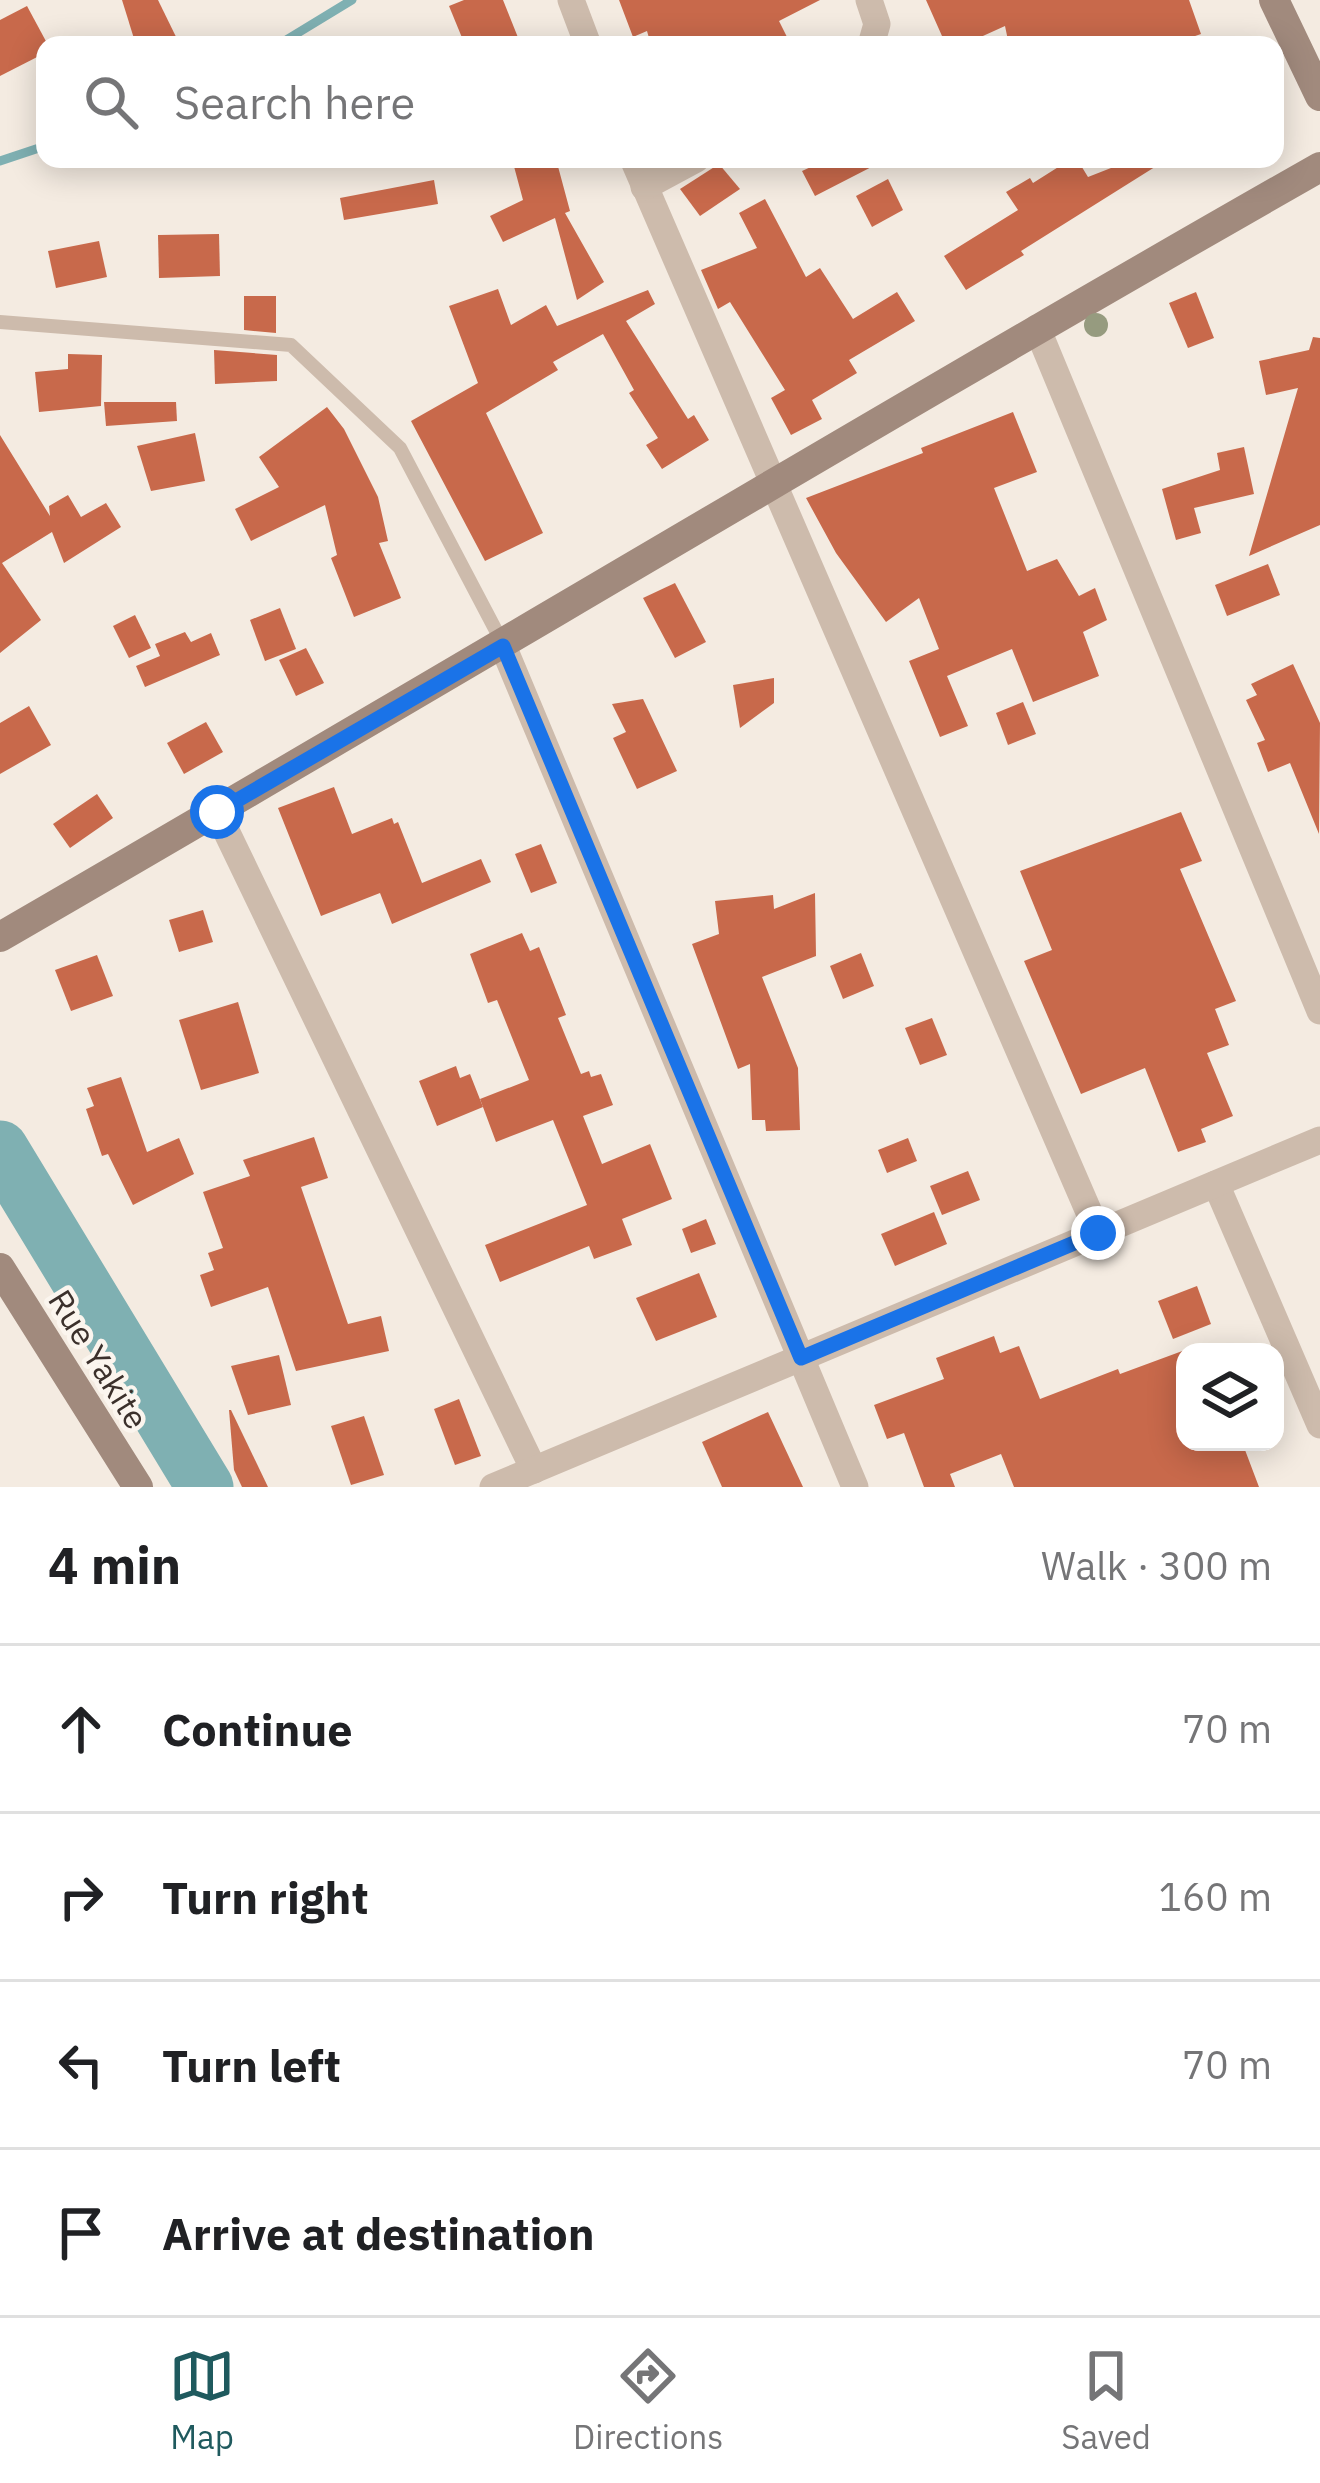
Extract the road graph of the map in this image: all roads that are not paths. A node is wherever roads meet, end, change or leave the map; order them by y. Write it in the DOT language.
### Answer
graph roads {
  1 [pos="571,0"];
  2 [pos="869,0"];
  3 [pos="1274,0"];
  4 [pos="585,36"];
  5 [pos="875,36"];
  6 [pos="1320,96"];
  7 [pos="1320,167"];
  8 [pos="636,168"];
  9 [pos="680,168"];
  10 [pos="644,188"];
  11 [pos="0,322"];
  12 [pos="1037,328"];
  13 [pos="772,484"];
  14 [pos="503,646"];
  15 [pos="217,812"];
  16 [pos="0,937"];
  17 [pos="1320,1011"];
  18 [pos="1320,1140"];
  19 [pos="1216,1184"];
  20 [pos="1098,1233"];
  21 [pos="0,1268"];
  22 [pos="801,1358"];
  23 [pos="1320,1425"];
  24 [pos="534,1470"];
  25 [pos="138,1487"];
  26 [pos="493,1487"];
  27 [pos="855,1487"];
  1 -- 4 [label="street"];
  2 -- 5 [label="street"];
  3 -- 6 [label="street"];
  7 -- 12 [label="street"];
  8 -- 10 [label="street"];
  9 -- 10 [label="street"];
  10 -- 13 [label="street"];
  11 -- 14 [label="lane"];
  12 -- 13 [label="street"];
  12 -- 17 [label="street"];
  13 -- 14 [label="street"];
  13 -- 20 [label="street"];
  14 -- 15 [label="street"];
  14 -- 22 [label="street"];
  15 -- 16 [label="street"];
  15 -- 24 [label="street"];
  18 -- 19 [label="street"];
  19 -- 20 [label="street"];
  19 -- 23 [label="street"];
  20 -- 22 [label="street"];
  21 -- 25 [label="street, Rue Yakite"];
  22 -- 24 [label="street"];
  22 -- 27 [label="street"];
  24 -- 26 [label="street"];
}
